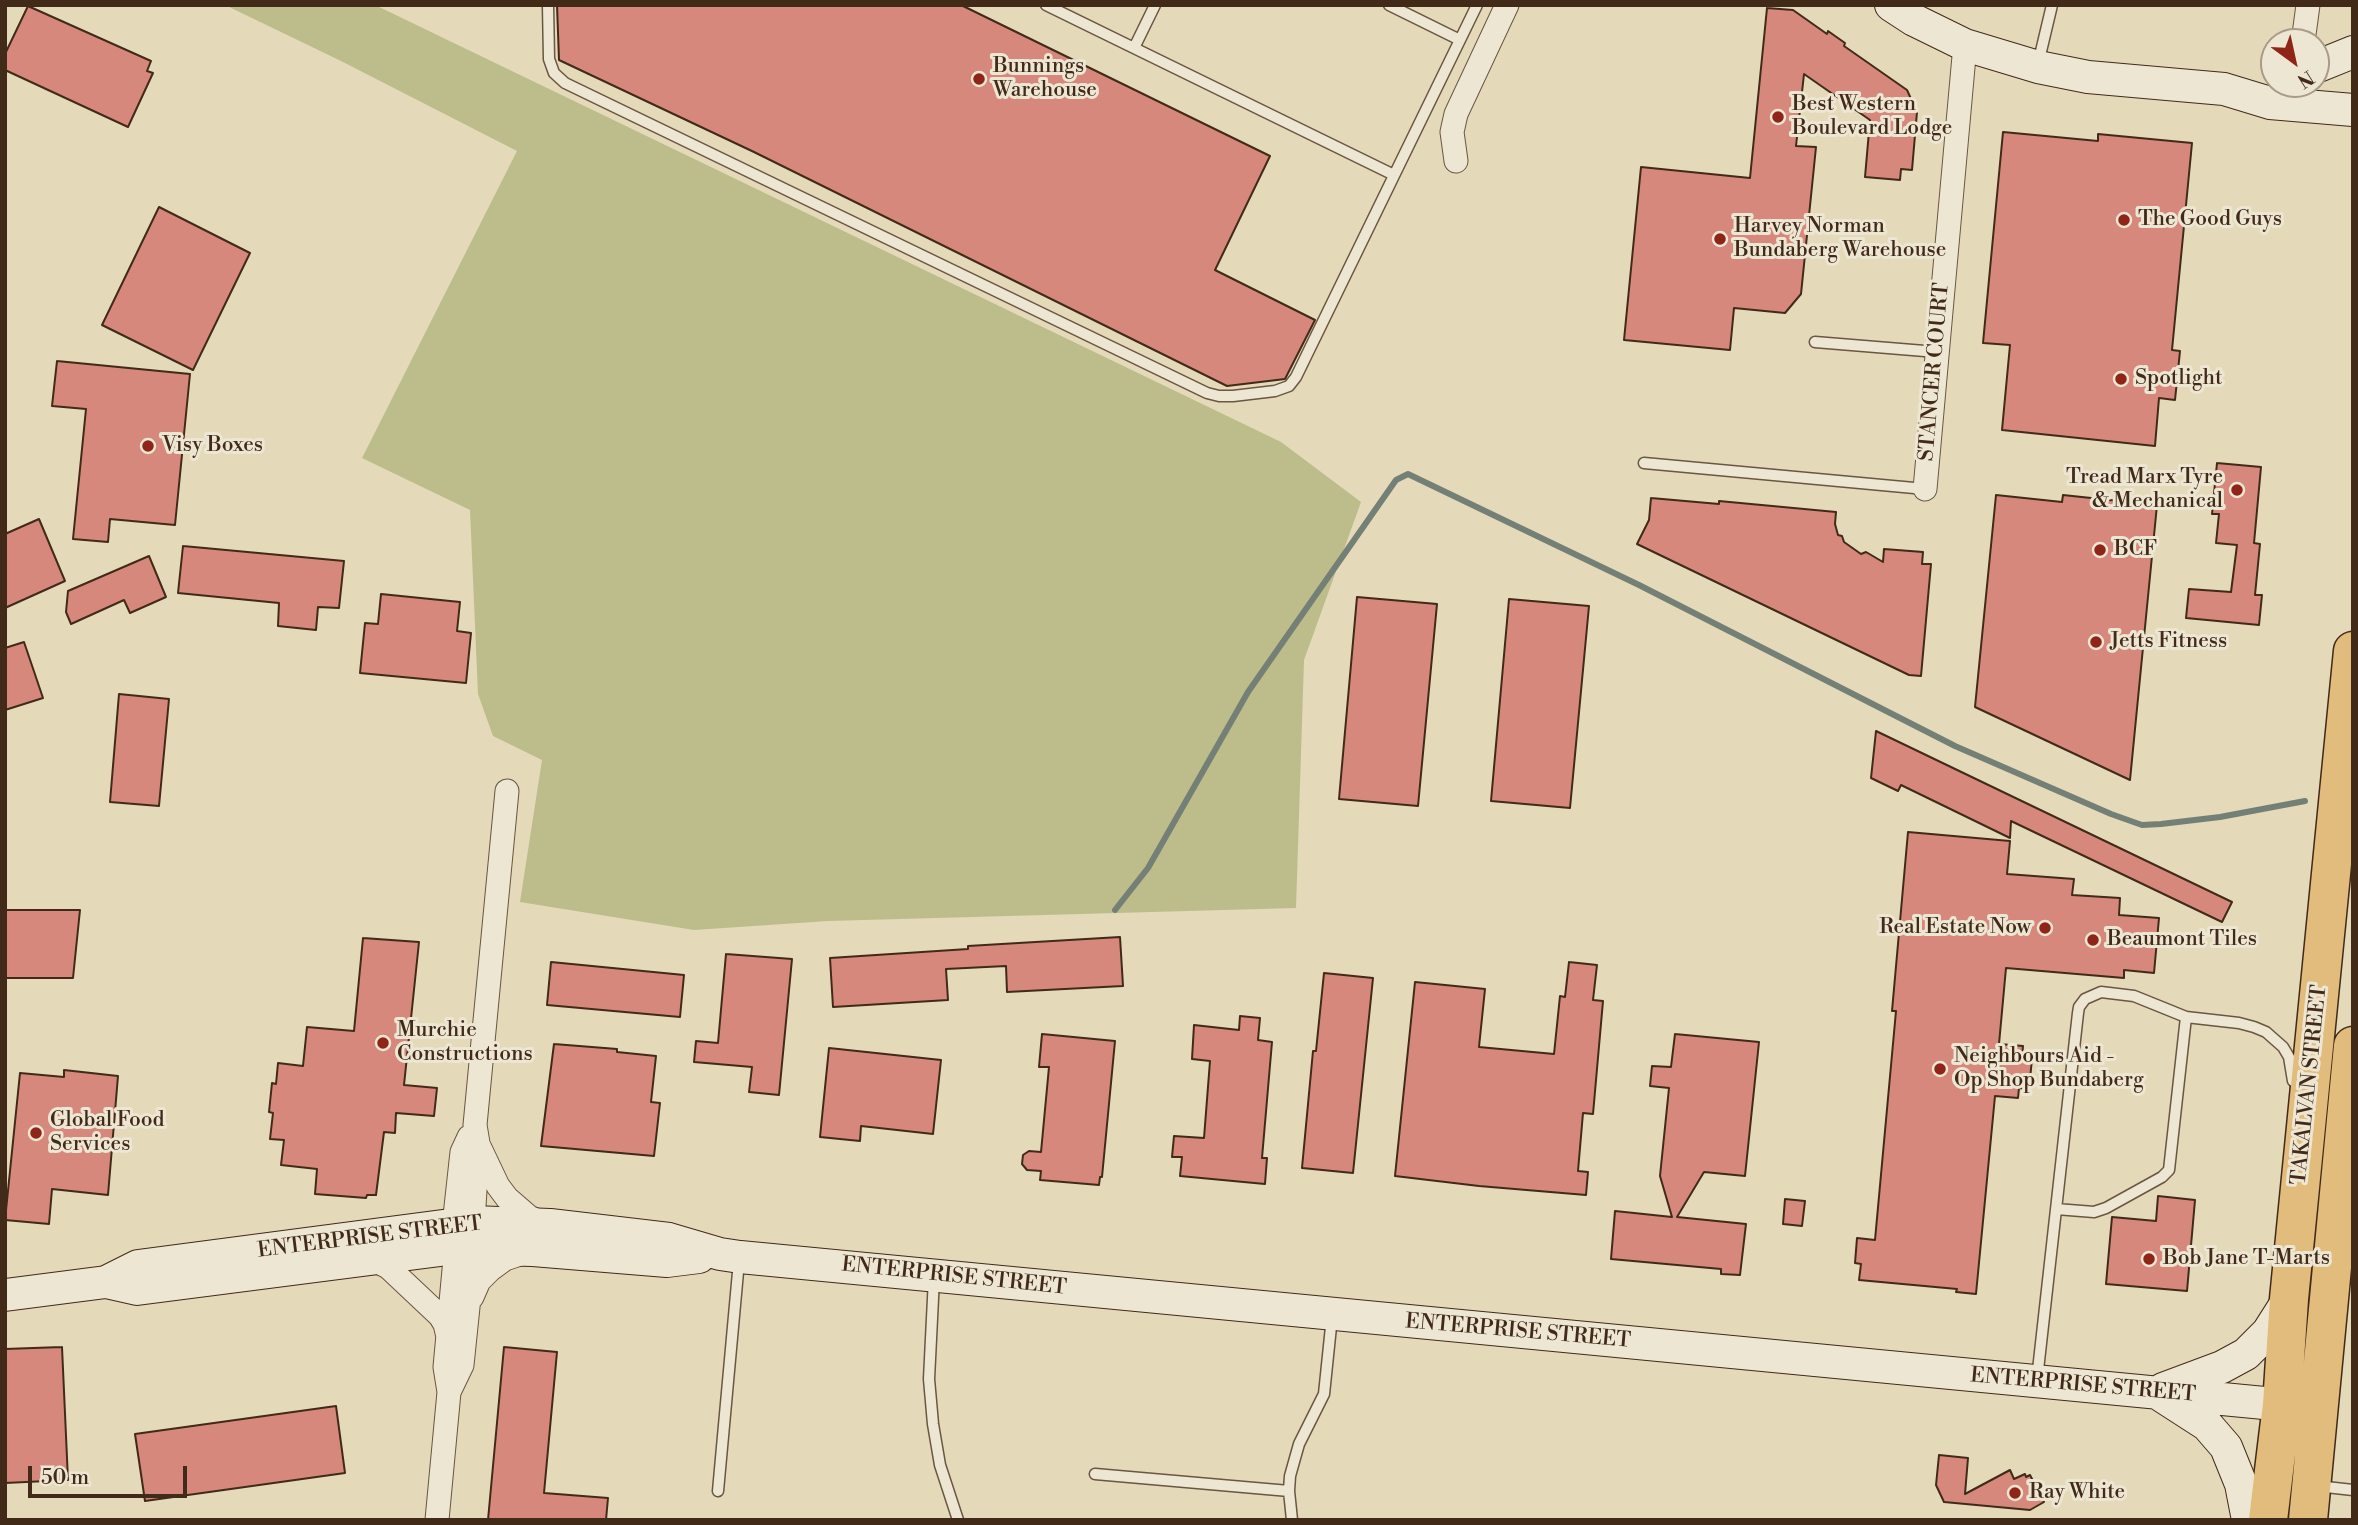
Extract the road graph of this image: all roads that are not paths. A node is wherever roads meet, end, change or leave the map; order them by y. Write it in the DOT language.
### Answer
graph roads {
  1 [pos="548,5"];
  2 [pos="1046,5"];
  3 [pos="1154,5"];
  4 [pos="1389,5"];
  5 [pos="1477,5"];
  6 [pos="1507,5"];
  7 [pos="1891,5"];
  8 [pos="2052,5"];
  9 [pos="2308,5"];
  10 [pos="2305,28"];
  11 [pos="1460,40"];
  12 [pos="1965,45"];
  13 [pos="1134,48"];
  14 [pos="2353,52"];
  15 [pos="2330,61"];
  16 [pos="2038,67"];
  17 [pos="2260,83"];
  18 [pos="2224,89"];
  19 [pos="2330,98"];
  20 [pos="2350,108"];
  21 [pos="1456,162"];
  22 [pos="1394,175"];
  23 [pos="1815,342"];
  24 [pos="1937,352"];
  25 [pos="1644,463"];
  26 [pos="1925,489"];
  27 [pos="2353,652"];
  28 [pos="507,791"];
  29 [pos="2345,811"];
  30 [pos="2186,1017"];
  31 [pos="2353,1046"];
  32 [pos="2293,1090"];
  33 [pos="476,1134"];
  34 [pos="2292,1141"];
  35 [pos="2056,1209"];
  36 [pos="2298,1210"];
  37 [pos="464,1236"];
  38 [pos="541,1238"];
  39 [pos="730,1255"];
  40 [pos="368,1260"];
  41 [pos="934,1275"];
  42 [pos="106,1282"];
  43 [pos="5,1295"];
  44 [pos="2289,1299"];
  45 [pos="467,1306"];
  46 [pos="1333,1314"];
  47 [pos="448,1337"];
  48 [pos="2037,1382"];
  49 [pos="449,1392"];
  50 [pos="2155,1392"];
  51 [pos="2299,1406"];
  52 [pos="1095,1474"];
  53 [pos="2353,1490"];
  54 [pos="718,1491"];
  55 [pos="1289,1492"];
  56 [pos="2309,1503"];
  57 [pos="437,1520"];
  58 [pos="958,1520"];
  59 [pos="1292,1520"];
  60 [pos="2248,1520"];
  61 [pos="2268,1520"];
  1 -- 22 [label="lane"];
  2 -- 13 [label="lane"];
  3 -- 13 [label="lane"];
  4 -- 11 [label="lane"];
  5 -- 11 [label="lane"];
  6 -- 21 [label="street"];
  7 -- 12 [label="street"];
  8 -- 16 [label="lane"];
  9 -- 10 [label="street"];
  11 -- 22 [label="lane"];
  12 -- 16 [label="street"];
  12 -- 24 [label="street, STANCER COURT"];
  13 -- 22 [label="lane"];
  14 -- 15 [label="street"];
  16 -- 18 [label="street"];
  17 -- 18 [label="street"];
  18 -- 20 [label="street"];
  19 -- 20 [label="street"];
  23 -- 24 [label="lane"];
  24 -- 26 [label="street, STANCER COURT"];
  25 -- 26 [label="lane"];
  27 -- 29 [label="highway, TAKALVAN STREET"];
  28 -- 33 [label="street"];
  29 -- 36 [label="highway, TAKALVAN STREET"];
  30 -- 32 [label="lane"];
  30 -- 35 [label="lane"];
  30 -- 35 [label="lane"];
  31 -- 51 [label="highway, TAKALVAN STREET"];
  33 -- 37 [label="street"];
  33 -- 38 [label="street"];
  34 -- 36 [label="lane"];
  35 -- 48 [label="lane"];
  36 -- 44 [label="highway, TAKALVAN STREET"];
  37 -- 38 [label="street, ENTERPRISE STREET"];
  37 -- 40 [label="street, ENTERPRISE STREET"];
  37 -- 42 [label="street, ENTERPRISE STREET"];
  37 -- 45 [label="street"];
  37 -- 47 [label="street"];
  38 -- 39 [label="street, ENTERPRISE STREET"];
  38 -- 45 [label="street"];
  39 -- 41 [label="street, ENTERPRISE STREET"];
  39 -- 54 [label="lane"];
  40 -- 42 [label="street, ENTERPRISE STREET"];
  40 -- 47 [label="street"];
  41 -- 46 [label="street, ENTERPRISE STREET"];
  41 -- 58 [label="lane"];
  42 -- 43 [label="street, ENTERPRISE STREET"];
  44 -- 50 [label="street"];
  44 -- 51 [label="highway, TAKALVAN STREET"];
  45 -- 49 [label="street"];
  46 -- 48 [label="street, ENTERPRISE STREET"];
  46 -- 55 [label="lane"];
  47 -- 49 [label="street"];
  48 -- 50 [label="street, ENTERPRISE STREET"];
  49 -- 57 [label="street"];
  50 -- 51 [label="street, ENTERPRISE STREET"];
  50 -- 60 [label="street"];
  51 -- 56 [label="highway, TAKALVAN STREET"];
  51 -- 61 [label="highway, TAKALVAN STREET"];
  52 -- 55 [label="lane"];
  53 -- 56 [label="lane"];
  55 -- 59 [label="lane"];
}
